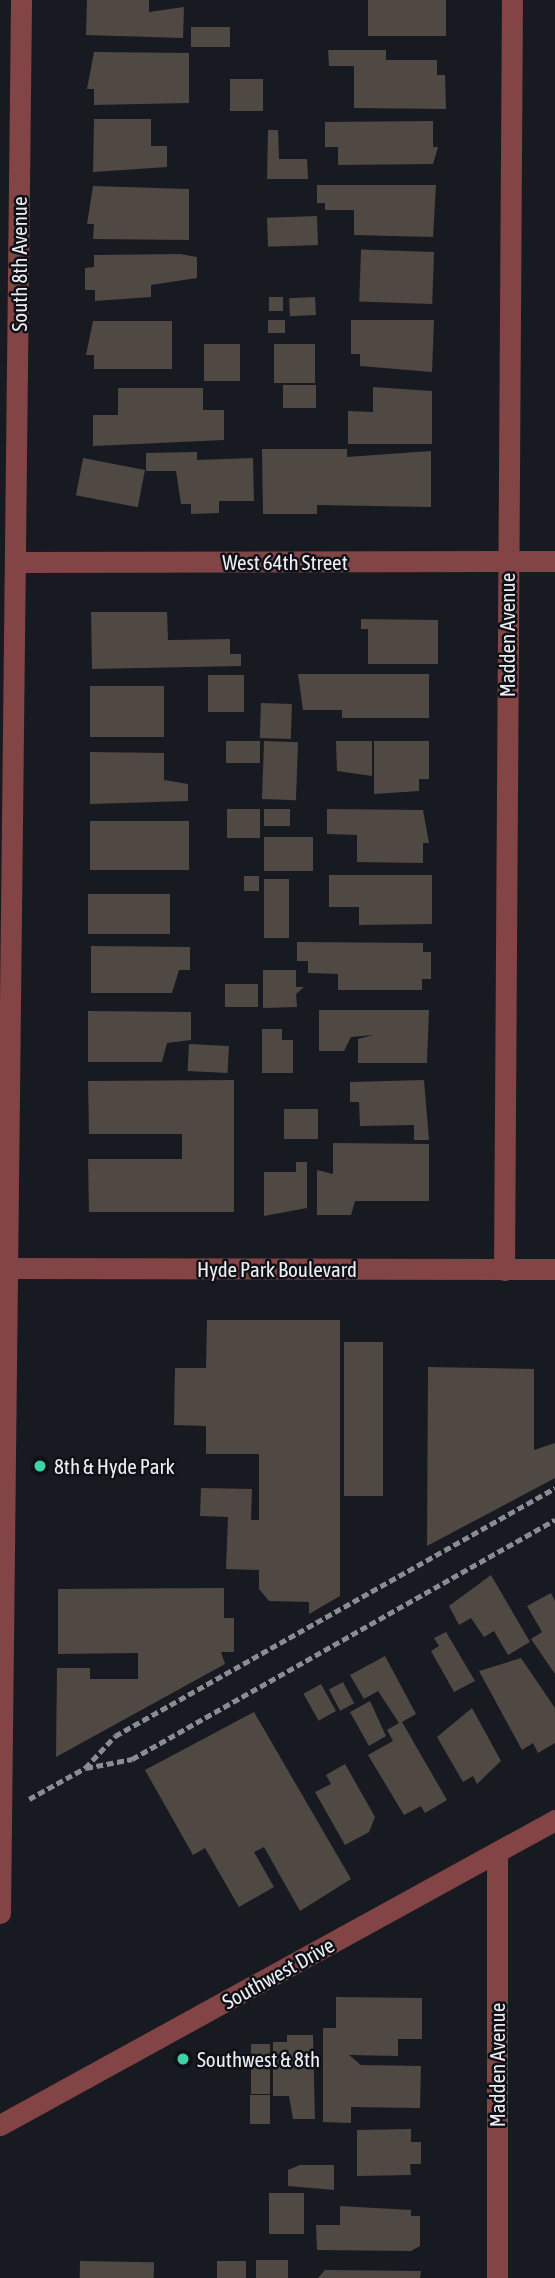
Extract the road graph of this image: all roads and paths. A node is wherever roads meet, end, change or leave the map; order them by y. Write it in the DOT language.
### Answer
graph roads {
  1 [pos="21,0"];
  2 [pos="512,0"];
  3 [pos="10,104"];
  4 [pos="9,465"];
  5 [pos="555,561"];
  6 [pos="508,562"];
  7 [pos="11,565"];
  8 [pos="8,720"];
  9 [pos="2,1268"];
  10 [pos="555,1269"];
  11 [pos="505,1270"];
  12 [pos="555,1488"];
  13 [pos="555,1520"];
  14 [pos="1,1549"];
  15 [pos="85,1768"];
  16 [pos="1,1769"];
  17 [pos="1,1814"];
  18 [pos="555,1820"];
  19 [pos="497,1852"];
  20 [pos="0,1913"];
  21 [pos="0,2125"];
  22 [pos="497,2278"];
  1 -- 3 [label="street, South 8th Avenue"];
  2 -- 6 [label="street, Madden Avenue"];
  3 -- 4 [label="street, South 8th Avenue"];
  4 -- 7 [label="street, South 8th Avenue"];
  5 -- 6 [label="street, West 64th Street"];
  6 -- 7 [label="street, West 64th Street"];
  6 -- 11 [label="street, Madden Avenue"];
  7 -- 8 [label="street, South 8th Avenue"];
  8 -- 9 [label="street, South 8th Avenue"];
  9 -- 11 [label="street, Hyde Park Boulevard"];
  9 -- 14 [label="street, South 8th Avenue"];
  10 -- 11 [label="street, Hyde Park Boulevard"];
  12 -- 15 [label="path"];
  13 -- 15 [label="path"];
  14 -- 16 [label="street, South 8th Avenue"];
  15 -- 17 [label="path"];
  16 -- 17 [label="street, South 8th Avenue"];
  17 -- 20 [label="street, South 8th Avenue"];
  18 -- 19 [label="street, Southwest Drive"];
  19 -- 21 [label="street, Southwest Drive"];
  19 -- 22 [label="street, Madden Avenue"];
}
